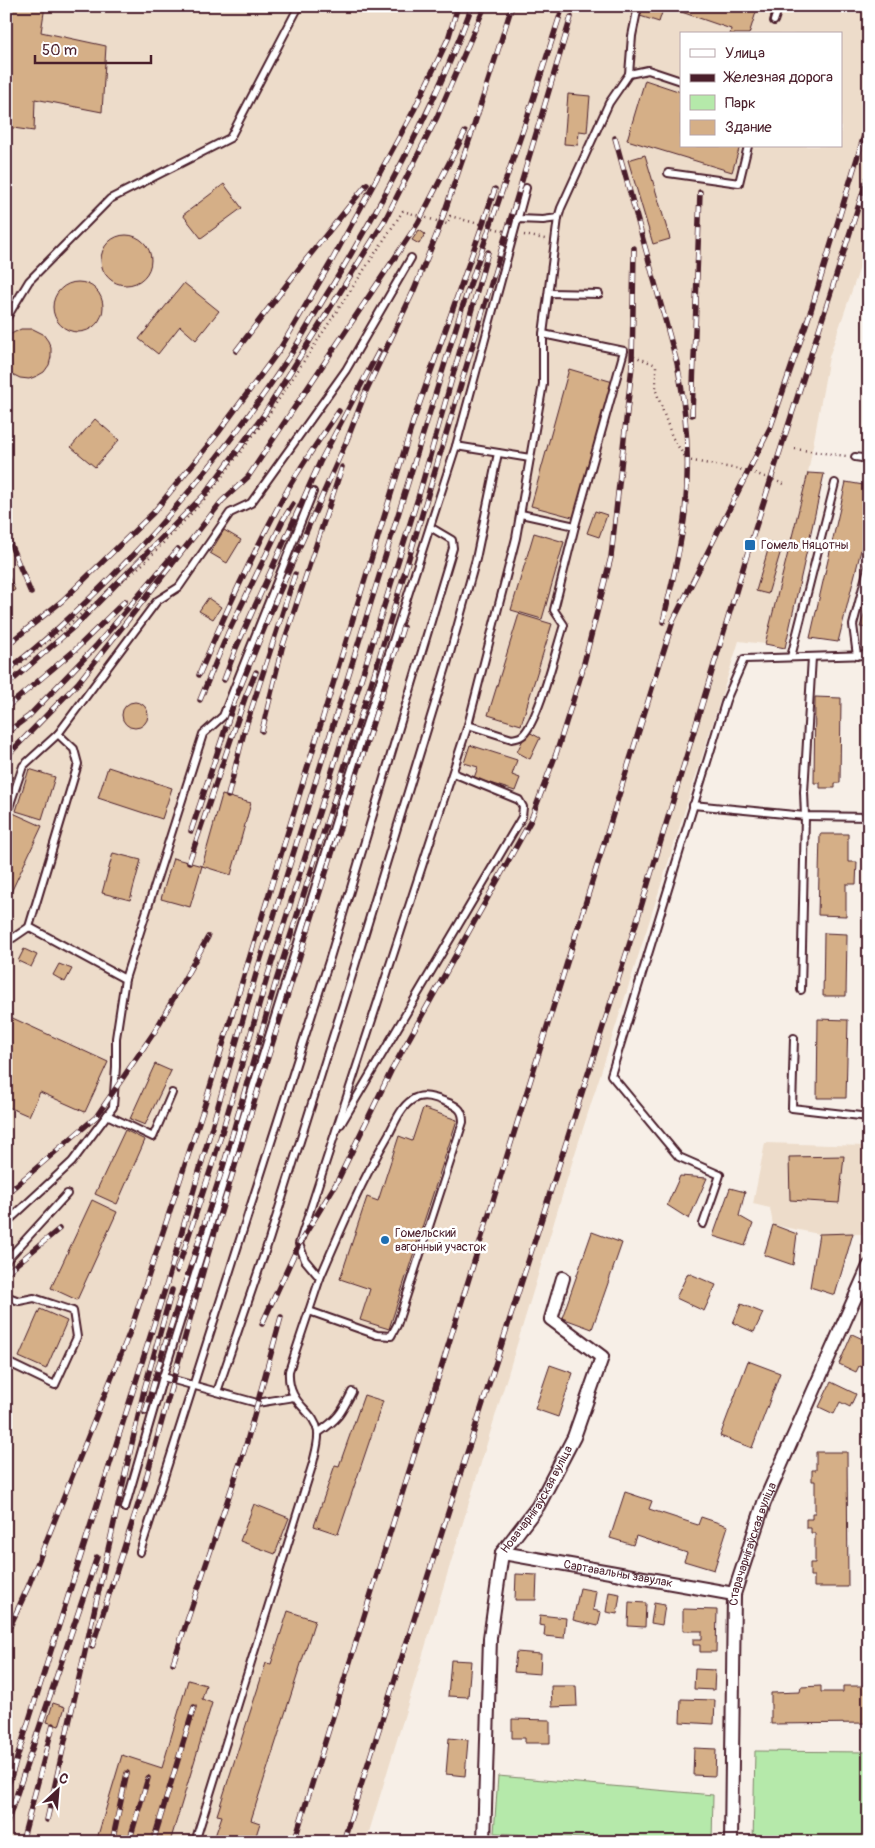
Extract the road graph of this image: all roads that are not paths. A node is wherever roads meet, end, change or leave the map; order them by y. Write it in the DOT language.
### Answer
graph roads {
  1 [pos="299,6"];
  2 [pos="638,6"];
  3 [pos="779,6"];
  4 [pos="774,20"];
  5 [pos="629,74"];
  6 [pos="680,81"];
  7 [pos="748,148"];
  8 [pos="668,173"];
  9 [pos="526,188"];
  10 [pos="558,218"];
  11 [pos="517,219"];
  12 [pos="412,258"];
  13 [pos="549,294"];
  14 [pos="599,294"];
  15 [pos="6,319"];
  16 [pos="543,334"];
  17 [pos="456,446"];
  18 [pos="498,453"];
  19 [pos="855,457"];
  20 [pos="530,458"];
  21 [pos="869,459"];
  22 [pos="834,484"];
  23 [pos="313,492"];
  24 [pos="521,514"];
  25 [pos="575,526"];
  26 [pos="430,527"];
  27 [pos="869,564"];
  28 [pos="869,655"];
  29 [pos="857,656"];
  30 [pos="812,657"];
  31 [pos="791,658"];
  32 [pos="468,725"];
  33 [pos="58,734"];
  34 [pos="453,773"];
  35 [pos="694,805"];
  36 [pos="6,816"];
  37 [pos="805,816"];
  38 [pos="869,817"];
  39 [pos="29,927"];
  40 [pos="6,940"];
  41 [pos="125,979"];
  42 [pos="801,990"];
  43 [pos="794,1038"];
  44 [pos="172,1092"];
  45 [pos="107,1115"];
  46 [pos="869,1117"];
  47 [pos="334,1136"];
  48 [pos="67,1194"];
  49 [pos="6,1223"];
  50 [pos="703,1224"];
  51 [pos="6,1262"];
  52 [pos="869,1266"];
  53 [pos="320,1278"];
  54 [pos="563,1278"];
  55 [pos="6,1296"];
  56 [pos="309,1311"];
  57 [pos="6,1343"];
  58 [pos="163,1377"];
  59 [pos="193,1385"];
  60 [pos="216,1392"];
  61 [pos="352,1392"];
  62 [pos="294,1397"];
  63 [pos="318,1433"];
  64 [pos="125,1508"];
  65 [pos="140,1552"];
  66 [pos="502,1553"];
  67 [pos="734,1594"];
  68 [pos="195,1842"];
  69 [pos="484,1842"];
  70 [pos="731,1842"];
  1 -- 15 [label="lane"];
  2 -- 5 [label="lane"];
  3 -- 4 [label="lane"];
  5 -- 6 [label="lane"];
  5 -- 10 [label="lane"];
  7 -- 8 [label="lane"];
  9 -- 11 [label="lane"];
  10 -- 11 [label="lane"];
  10 -- 13 [label="lane"];
  11 -- 17 [label="lane"];
  12 -- 33 [label="lane"];
  13 -- 14 [label="lane"];
  13 -- 16 [label="lane"];
  16 -- 20 [label="lane"];
  16 -- 25 [label="lane"];
  17 -- 18 [label="lane"];
  17 -- 26 [label="lane"];
  18 -- 20 [label="lane"];
  18 -- 60 [label="lane"];
  19 -- 21 [label="lane"];
  20 -- 24 [label="lane"];
  22 -- 31 [label="lane"];
  23 -- 41 [label="lane"];
  24 -- 25 [label="lane"];
  24 -- 32 [label="lane"];
  25 -- 32 [label="lane"];
  26 -- 58 [label="lane"];
  26 -- 59 [label="lane"];
  27 -- 29 [label="lane"];
  28 -- 29 [label="lane"];
  29 -- 30 [label="lane"];
  30 -- 31 [label="lane"];
  30 -- 37 [label="lane"];
  31 -- 35 [label="lane"];
  32 -- 34 [label="lane"];
  33 -- 36 [label="lane"];
  33 -- 39 [label="lane"];
  34 -- 47 [label="lane"];
  34 -- 47 [label="lane"];
  35 -- 37 [label="lane"];
  35 -- 50 [label="lane"];
  37 -- 38 [label="lane"];
  37 -- 42 [label="lane"];
  39 -- 40 [label="lane"];
  39 -- 41 [label="lane"];
  41 -- 45 [label="lane"];
  43 -- 46 [label="lane"];
  44 -- 45 [label="lane"];
  45 -- 49 [label="lane"];
  47 -- 53 [label="lane"];
  48 -- 51 [label="lane"];
  52 -- 67 [label="street, Старачарнігаўская вуліца"];
  53 -- 56 [label="lane"];
  53 -- 56 [label="lane"];
  54 -- 66 [label="street, Новачарнігаўская вуліца"];
  55 -- 57 [label="lane"];
  56 -- 62 [label="lane"];
  58 -- 59 [label="lane"];
  58 -- 64 [label="lane"];
  59 -- 60 [label="lane"];
  59 -- 65 [label="lane"];
  60 -- 62 [label="lane"];
  61 -- 63 [label="lane"];
  62 -- 63 [label="lane"];
  63 -- 68 [label="lane"];
  66 -- 67 [label="street, Сартавальны завулак"];
  66 -- 69 [label="street, Новачарнігаўская вуліца"];
  67 -- 70 [label="street, Старачарнігаўская вуліца"];
}
